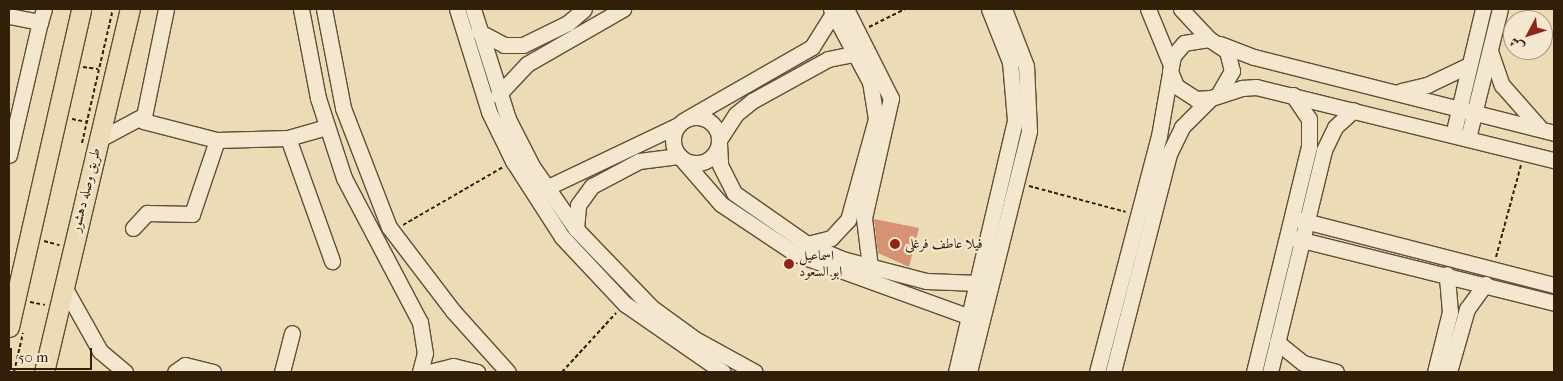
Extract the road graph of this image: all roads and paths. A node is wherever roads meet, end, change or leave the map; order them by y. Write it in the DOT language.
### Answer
graph roads {
  1 [pos="81,9"];
  2 [pos="130,9"];
  3 [pos="166,9"];
  4 [pos="301,9"];
  5 [pos="324,9"];
  6 [pos="457,9"];
  7 [pos="473,9"];
  8 [pos="584,9"];
  9 [pos="623,9"];
  10 [pos="905,9"];
  11 [pos="989,9"];
  12 [pos="1004,9"];
  13 [pos="1148,9"];
  14 [pos="1181,9"];
  15 [pos="1483,9"];
  16 [pos="1500,9"];
  17 [pos="836,10"];
  18 [pos="9,16"];
  19 [pos="42,16"];
  20 [pos="478,31"];
  21 [pos="858,33"];
  22 [pos="1215,42"];
  23 [pos="1490,49"];
  24 [pos="853,54"];
  25 [pos="1469,65"];
  26 [pos="83,67"];
  27 [pos="1170,68"];
  28 [pos="98,69"];
  29 [pos="1398,91"];
  30 [pos="498,95"];
  31 [pos="1294,96"];
  32 [pos="1215,97"];
  33 [pos="1459,108"];
  34 [pos="1354,110"];
  35 [pos="1475,112"];
  36 [pos="13,114"];
  37 [pos="141,117"];
  38 [pos="72,119"];
  39 [pos="86,122"];
  40 [pos="683,122"];
  41 [pos="326,127"];
  42 [pos="1548,132"];
  43 [pos="1453,135"];
  44 [pos="288,138"];
  45 [pos="1468,138"];
  46 [pos="98,140"];
  47 [pos="217,140"];
  48 [pos="719,142"];
  49 [pos="1524,152"];
  50 [pos="9,155"];
  51 [pos="680,157"];
  52 [pos="1554,160"];
  53 [pos="513,161"];
  54 [pos="1018,183"];
  55 [pos="546,188"];
  56 [pos="1138,215"];
  57 [pos="1299,220"];
  58 [pos="133,228"];
  59 [pos="576,229"];
  60 [pos="392,231"];
  61 [pos="1295,238"];
  62 [pos="44,241"];
  63 [pos="807,244"];
  64 [pos="59,245"];
  65 [pos="332,261"];
  66 [pos="870,267"];
  67 [pos="1493,269"];
  68 [pos="1447,274"];
  69 [pos="978,283"];
  70 [pos="1485,284"];
  71 [pos="63,285"];
  72 [pos="1554,285"];
  73 [pos="30,302"];
  74 [pos="1554,302"];
  75 [pos="625,304"];
  76 [pos="45,305"];
  77 [pos="970,317"];
  78 [pos="9,327"];
  79 [pos="292,332"];
  80 [pos="1277,342"];
  81 [pos="506,371"];
  82 [pos="44,372"];
  83 [pos="125,372"];
  84 [pos="175,372"];
  85 [pos="213,372"];
  86 [pos="282,372"];
  87 [pos="420,372"];
  88 [pos="429,372"];
  89 [pos="477,372"];
  90 [pos="562,372"];
  91 [pos="723,372"];
  92 [pos="755,372"];
  93 [pos="956,372"];
  94 [pos="969,372"];
  95 [pos="1098,372"];
  96 [pos="1113,372"];
  97 [pos="1254,372"];
  98 [pos="1270,372"];
  99 [pos="1336,372"];
  100 [pos="1435,372"];
  101 [pos="1449,372"];
  1 -- 78 [label="main road"];
  2 -- 46 [label="main road, طريق وصله دهشور"];
  3 -- 37 [label="street"];
  4 -- 41 [label="street"];
  5 -- 60 [label="street"];
  6 -- 53 [label="street"];
  7 -- 20 [label="street"];
  8 -- 20 [label="street"];
  9 -- 30 [label="street"];
  10 -- 21 [label="path"];
  11 -- 69 [label="street"];
  12 -- 54 [label="street"];
  13 -- 27 [label="street"];
  14 -- 22 [label="street"];
  15 -- 25 [label="street"];
  16 -- 23 [label="street"];
  17 -- 21 [label="street"];
  17 -- 24 [label="street"];
  17 -- 40 [label="street"];
  18 -- 19 [label="street"];
  19 -- 36 [label="street"];
  20 -- 30 [label="street"];
  21 -- 66 [label="street"];
  22 -- 27 [label="street"];
  22 -- 29 [label="street"];
  22 -- 32 [label="street"];
  23 -- 35 [label="street"];
  23 -- 42 [label="street"];
  24 -- 48 [label="street"];
  24 -- 63 [label="street"];
  25 -- 29 [label="street"];
  25 -- 33 [label="street"];
  26 -- 28 [label="path"];
  27 -- 32 [label="street"];
  27 -- 56 [label="street"];
  29 -- 33 [label="street"];
  30 -- 55 [label="street"];
  31 -- 32 [label="street"];
  31 -- 34 [label="street"];
  31 -- 57 [label="street"];
  32 -- 96 [label="street"];
  33 -- 35 [label="street"];
  33 -- 43 [label="street"];
  34 -- 43 [label="street"];
  34 -- 57 [label="street"];
  35 -- 42 [label="street"];
  35 -- 45 [label="street"];
  36 -- 50 [label="street"];
  37 -- 46 [label="street"];
  37 -- 47 [label="street"];
  38 -- 39 [label="path"];
  40 -- 48 [label="street"];
  40 -- 51 [label="street"];
  40 -- 55 [label="street"];
  41 -- 44 [label="street"];
  41 -- 87 [label="street"];
  43 -- 45 [label="street"];
  44 -- 47 [label="street"];
  44 -- 65 [label="street"];
  45 -- 49 [label="street"];
  46 -- 71 [label="main road, طريق وصله دهشور"];
  47 -- 58 [label="street"];
  48 -- 51 [label="street"];
  48 -- 63 [label="street"];
  49 -- 52 [label="street"];
  49 -- 67 [label="path"];
  51 -- 59 [label="street"];
  51 -- 77 [label="street"];
  53 -- 60 [label="path"];
  53 -- 75 [label="street"];
  54 -- 56 [label="path"];
  54 -- 94 [label="street"];
  55 -- 59 [label="street"];
  56 -- 95 [label="street"];
  57 -- 61 [label="street"];
  57 -- 67 [label="street"];
  59 -- 92 [label="street"];
  60 -- 81 [label="street"];
  61 -- 68 [label="street"];
  61 -- 80 [label="street"];
  61 -- 97 [label="street"];
  62 -- 64 [label="path"];
  63 -- 66 [label="street"];
  66 -- 69 [label="street"];
  67 -- 72 [label="street"];
  68 -- 70 [label="street"];
  68 -- 100 [label="street"];
  69 -- 77 [label="street"];
  70 -- 74 [label="street"];
  70 -- 101 [label="street"];
  71 -- 82 [label="main road, طريق وصله دهشور"];
  71 -- 83 [label="street"];
  73 -- 76 [label="path"];
  75 -- 90 [label="path"];
  75 -- 91 [label="street"];
  77 -- 93 [label="street"];
  79 -- 86 [label="street"];
  80 -- 98 [label="street"];
  80 -- 99 [label="street"];
  84 -- 85 [label="street"];
  88 -- 89 [label="street"];
}
